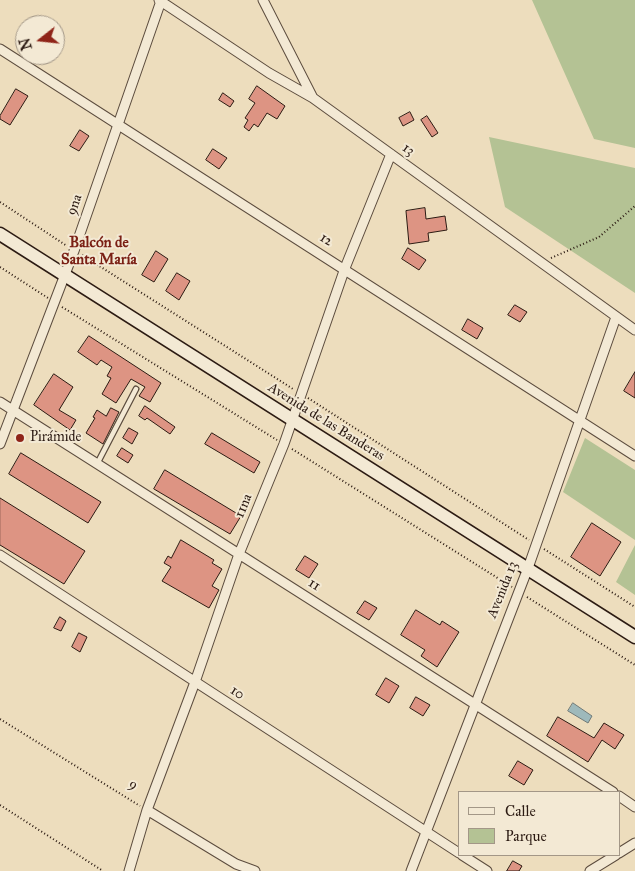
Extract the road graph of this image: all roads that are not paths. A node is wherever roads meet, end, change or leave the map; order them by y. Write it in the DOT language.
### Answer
graph roads {
  1 [pos="263,0"];
  2 [pos="160,1"];
  3 [pos="0,49"];
  4 [pos="313,98"];
  5 [pos="118,124"];
  6 [pos="391,154"];
  7 [pos="0,234"];
  8 [pos="345,268"];
  9 [pos="65,275"];
  10 [pos="616,317"];
  11 [pos="635,330"];
  12 [pos="136,389"];
  13 [pos="0,402"];
  14 [pos="12,409"];
  15 [pos="292,418"];
  16 [pos="580,420"];
  17 [pos="0,444"];
  18 [pos="635,456"];
  19 [pos="98,464"];
  20 [pos="239,554"];
  21 [pos="0,555"];
  22 [pos="528,568"];
  23 [pos="635,637"];
  24 [pos="195,682"];
  25 [pos="475,703"];
  26 [pos="611,791"];
  27 [pos="620,797"];
  28 [pos="635,806"];
  29 [pos="147,810"];
  30 [pos="426,831"];
  31 [pos="635,843"];
  32 [pos="620,852"];
  33 [pos="458,853"];
  34 [pos="463,856"];
  35 [pos="614,856"];
  36 [pos="129,871"];
  37 [pos="254,871"];
  38 [pos="411,871"];
  39 [pos="487,871"];
  40 [pos="590,871"];
  1 -- 4 [label="street"];
  2 -- 4 [label="street, 13"];
  2 -- 5 [label="street, 9na"];
  3 -- 5 [label="street, 12"];
  4 -- 6 [label="street, 13"];
  5 -- 8 [label="street, 12"];
  5 -- 9 [label="street, 9na"];
  6 -- 8 [label="street, 11na"];
  6 -- 10 [label="street, 13"];
  7 -- 9 [label="street, Avenida de las Banderas"];
  8 -- 15 [label="street, 11na"];
  8 -- 16 [label="street, 12"];
  9 -- 14 [label="street, 9na"];
  9 -- 15 [label="street, Avenida de las Banderas"];
  10 -- 11 [label="street, 13"];
  10 -- 16 [label="street, Avenida 13"];
  12 -- 19 [label="lane"];
  13 -- 14 [label="street, 11"];
  14 -- 17 [label="street, 9na"];
  14 -- 19 [label="street, 11"];
  15 -- 20 [label="street, 11na"];
  15 -- 22 [label="street, Avenida de las Banderas"];
  16 -- 18 [label="street, 12"];
  16 -- 22 [label="street, Avenida 13"];
  19 -- 20 [label="street, 11"];
  20 -- 24 [label="street, 11na"];
  20 -- 25 [label="street, 11"];
  21 -- 24 [label="street, 10"];
  22 -- 23 [label="street, Avenida de las Banderas"];
  22 -- 25 [label="street, Avenida 13"];
  24 -- 29 [label="street, 11na"];
  24 -- 30 [label="street, 10"];
  25 -- 26 [label="street, 11"];
  25 -- 30 [label="street, Avenida 13"];
  27 -- 28 [label="street"];
  29 -- 36 [label="street, 11na"];
  29 -- 37 [label="street"];
  30 -- 33 [label="street, 10"];
  30 -- 38 [label="street, Avenida 13"];
  31 -- 32 [label="street"];
  34 -- 39 [label="street, 10"];
  35 -- 40 [label="street"];
}
